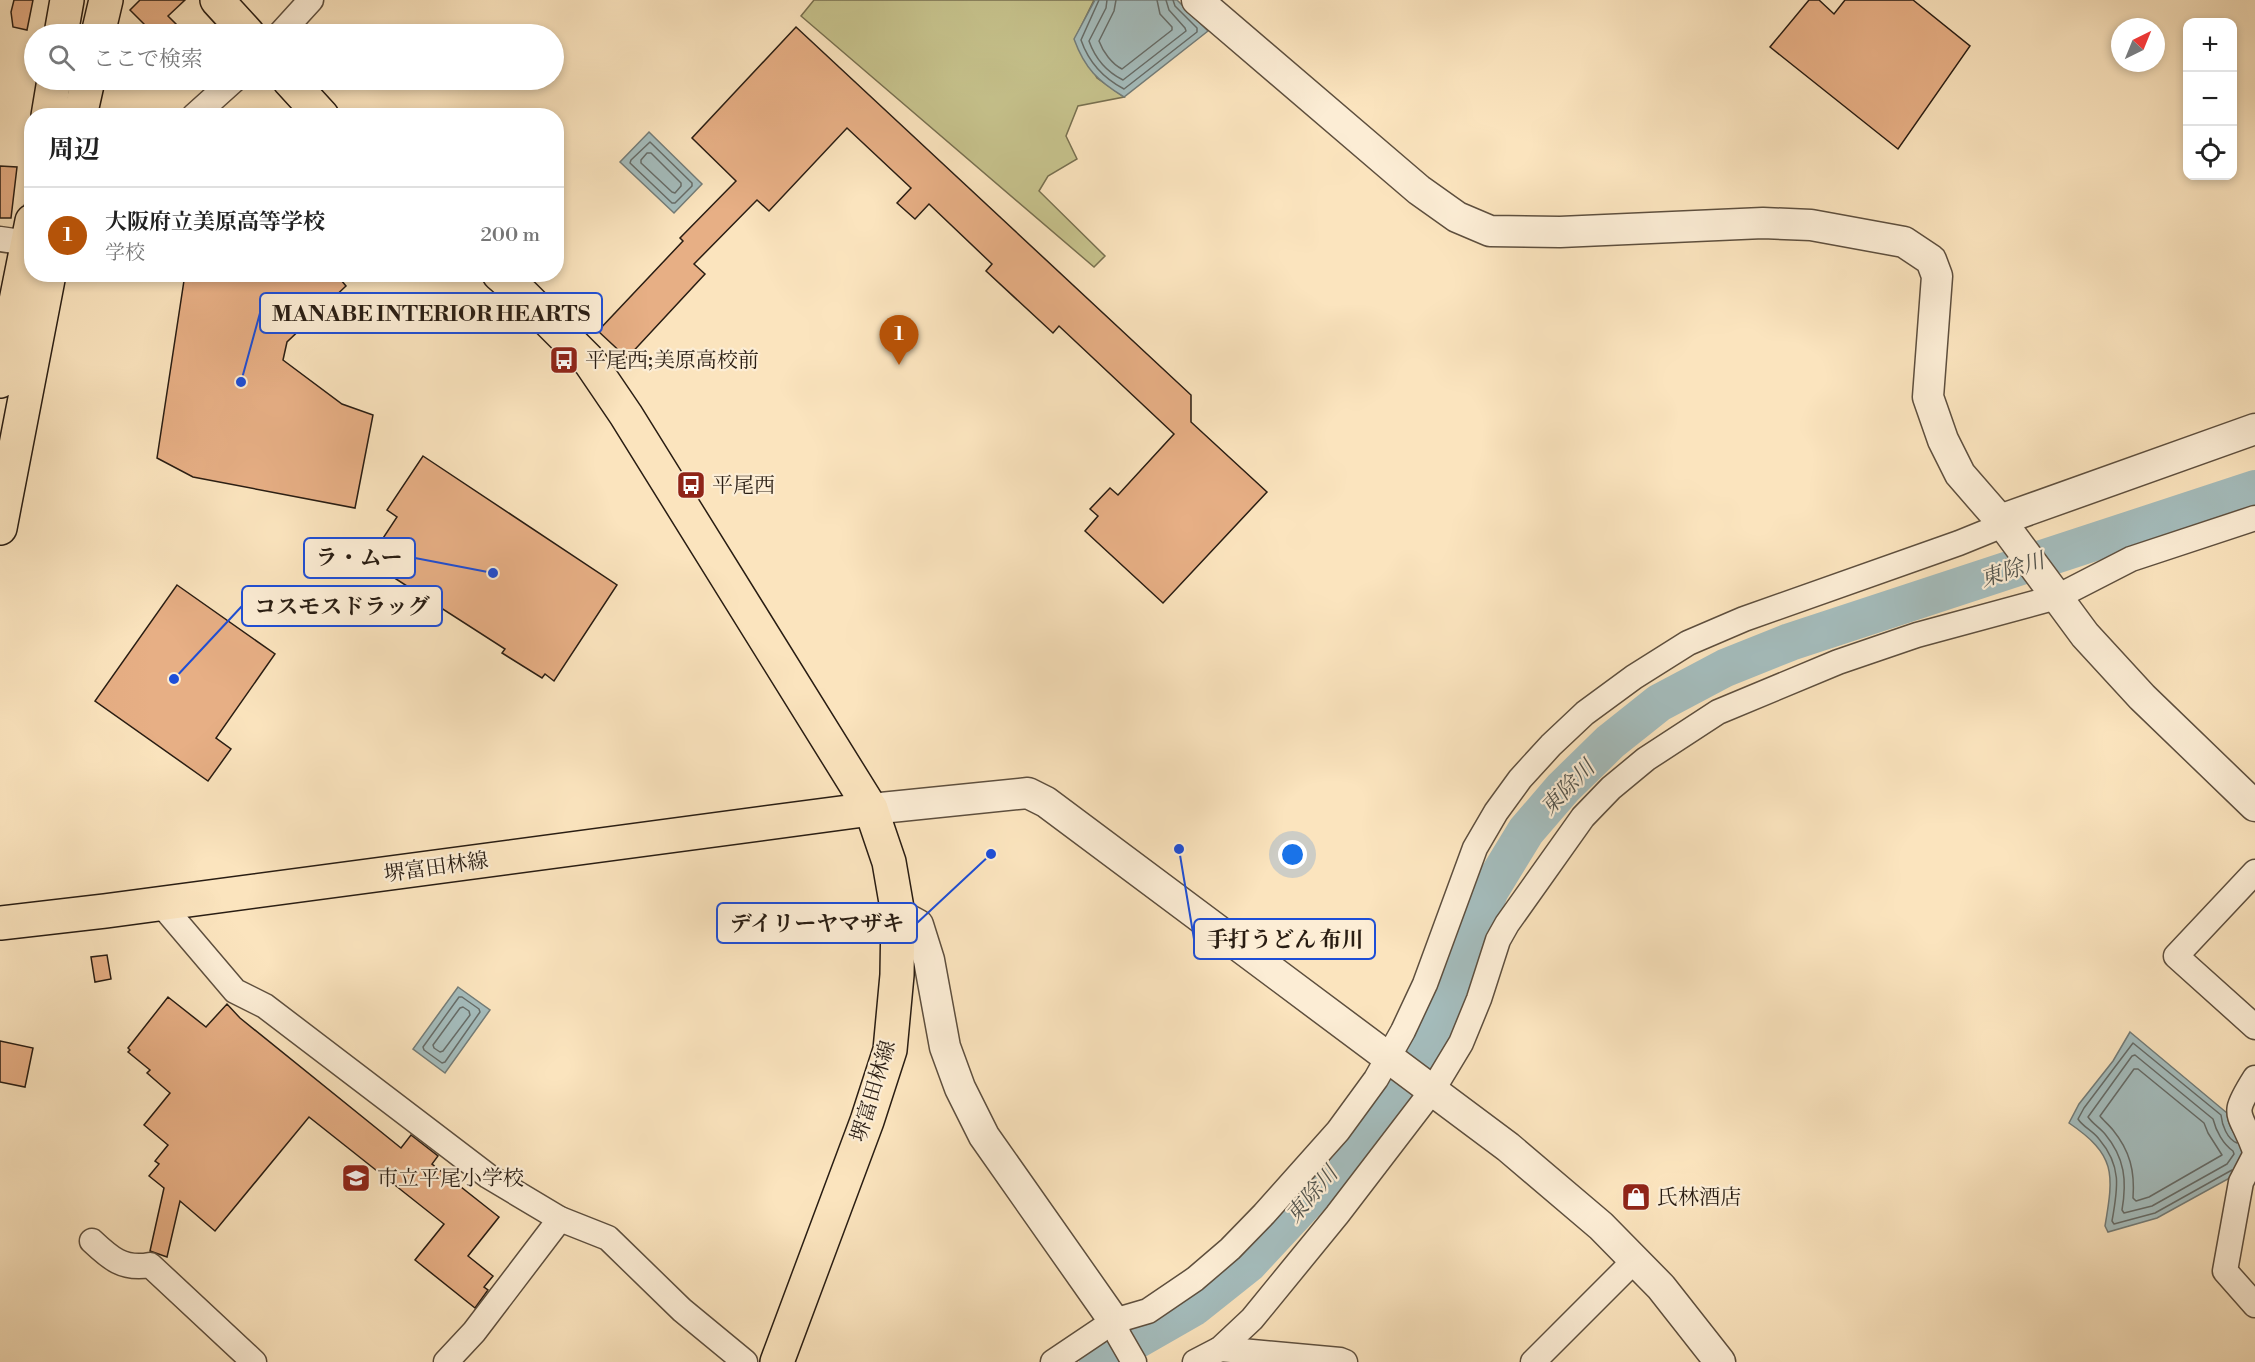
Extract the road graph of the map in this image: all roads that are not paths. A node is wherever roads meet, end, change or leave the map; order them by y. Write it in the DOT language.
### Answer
graph roads {
  1 [pos="67,0"];
  2 [pos="106,0"];
  3 [pos="217,0"];
  4 [pos="311,0"];
  5 [pos="1197,0"];
  6 [pos="63,24"];
  7 [pos="100,24"];
  8 [pos="239,24"];
  9 [pos="289,24"];
  10 [pos="52,90"];
  11 [pos="86,90"];
  12 [pos="223,90"];
  13 [pos="297,90"];
  14 [pos="49,108"];
  15 [pos="82,108"];
  16 [pos="203,108"];
  17 [pos="314,108"];
  18 [pos="20,234"];
  19 [pos="47,282"];
  20 [pos="509,282"];
  21 [pos="0,381"];
  22 [pos="2255,429"];
  23 [pos="2255,518"];
  24 [pos="2005,526"];
  25 [pos="0,528"];
  26 [pos="2054,593"];
  27 [pos="2255,806"];
  28 [pos="871,809"];
  29 [pos="2255,872"];
  30 [pos="161,904"];
  31 [pos="898,914"];
  32 [pos="0,923"];
  33 [pos="2255,1027"];
  34 [pos="1392,1060"];
  35 [pos="2255,1078"];
  36 [pos="1429,1088"];
  37 [pos="2255,1153"];
  38 [pos="560,1219"];
  39 [pos="92,1241"];
  40 [pos="1635,1260"];
  41 [pos="2255,1305"];
  42 [pos="1116,1328"];
  43 [pos="1220,1349"];
  44 [pos="254,1362"];
  45 [pos="446,1362"];
  46 [pos="745,1362"];
  47 [pos="777,1362"];
  48 [pos="1053,1362"];
  49 [pos="1134,1362"];
  50 [pos="1195,1362"];
  51 [pos="1345,1362"];
  52 [pos="1533,1362"];
  53 [pos="1720,1362"];
  1 -- 6 [label="main road"];
  2 -- 7 [label="main road"];
  3 -- 8 [label="main road"];
  4 -- 9 [label="street"];
  5 -- 24 [label="street"];
  10 -- 14 [label="main road"];
  11 -- 15 [label="main road"];
  12 -- 16 [label="street"];
  13 -- 17 [label="main road"];
  18 -- 21 [label="main road"];
  19 -- 25 [label="main road"];
  20 -- 28 [label="main road, 堺富田林線"];
  22 -- 24 [label="street"];
  23 -- 26 [label="street"];
  24 -- 26 [label="street"];
  24 -- 34 [label="street"];
  26 -- 27 [label="street"];
  26 -- 36 [label="street"];
  28 -- 30 [label="main road, 堺富田林線"];
  28 -- 31 [label="main road, 堺富田林線"];
  28 -- 34 [label="street"];
  29 -- 33 [label="street"];
  30 -- 32 [label="main road, 堺富田林線"];
  30 -- 38 [label="street"];
  31 -- 42 [label="street"];
  31 -- 47 [label="main road, 堺富田林線"];
  34 -- 36 [label="street"];
  34 -- 42 [label="street"];
  35 -- 37 [label="street"];
  36 -- 40 [label="street"];
  36 -- 43 [label="street"];
  37 -- 41 [label="street"];
  38 -- 45 [label="street"];
  38 -- 46 [label="street"];
  39 -- 44 [label="street"];
  40 -- 52 [label="street"];
  40 -- 53 [label="street"];
  42 -- 48 [label="street"];
  42 -- 49 [label="street"];
  43 -- 50 [label="street"];
  43 -- 51 [label="street"];
}
